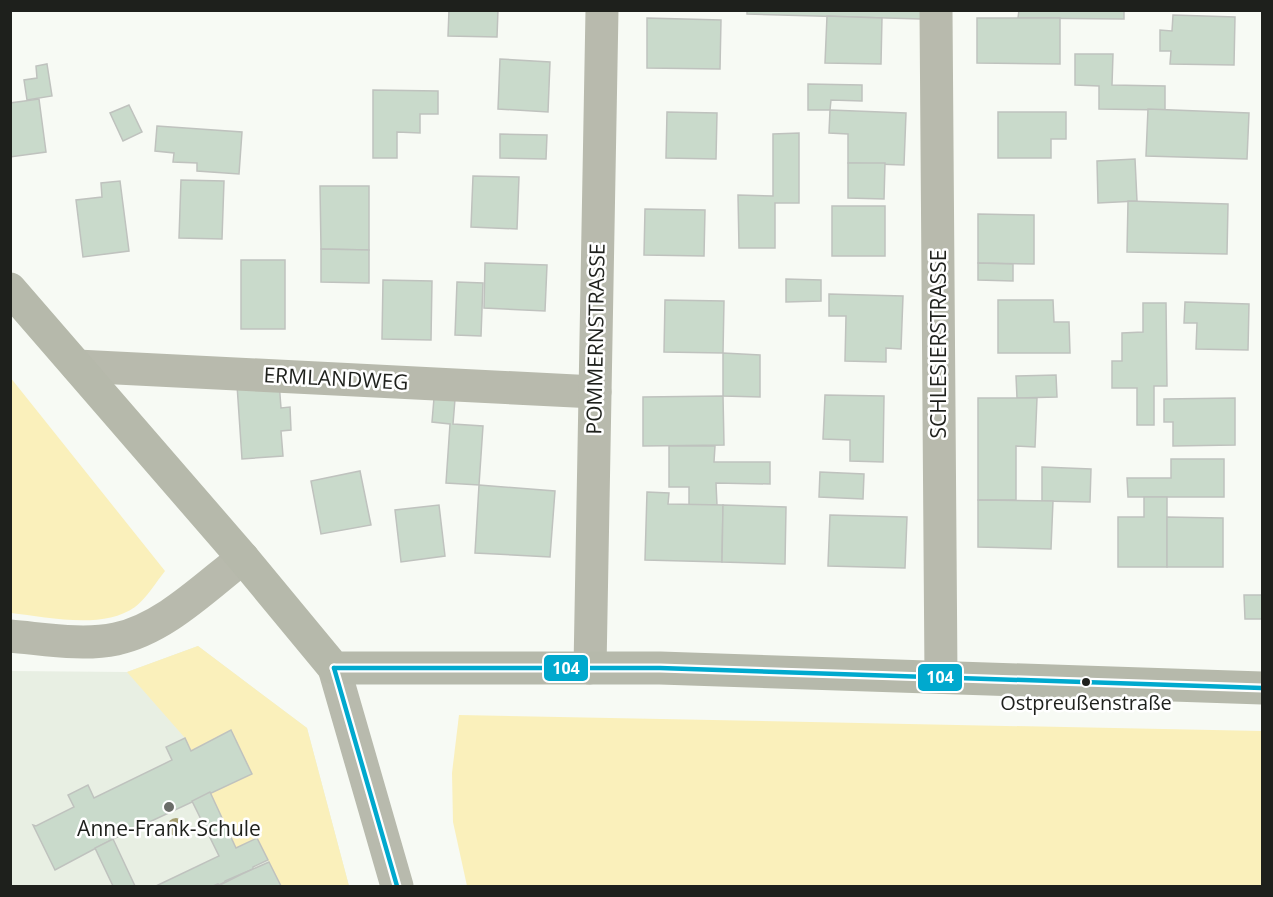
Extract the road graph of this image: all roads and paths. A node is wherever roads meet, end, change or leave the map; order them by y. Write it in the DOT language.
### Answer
graph roads {
  1 [pos="602,10"];
  2 [pos="936,10"];
  3 [pos="10,289"];
  4 [pos="77,366"];
  5 [pos="596,392"];
  6 [pos="243,558"];
  7 [pos="10,636"];
  8 [pos="334,668"];
  9 [pos="590,668"];
  10 [pos="941,677"];
  11 [pos="1263,688"];
  12 [pos="397,886"];
  1 -- 5 [label="street, POMMERNSTRASSE"];
  2 -- 10 [label="street, SCHLESIERSTRASSE"];
  3 -- 4 [label="main road"];
  4 -- 5 [label="street, ERMLANDWEG"];
  4 -- 6 [label="main road"];
  5 -- 9 [label="street, POMMERNSTRASSE"];
  6 -- 7 [label="street"];
  6 -- 8 [label="main road"];
  8 -- 9 [label="main road"];
  8 -- 12 [label="street"];
  9 -- 10 [label="main road"];
  10 -- 11 [label="main road"];
}
